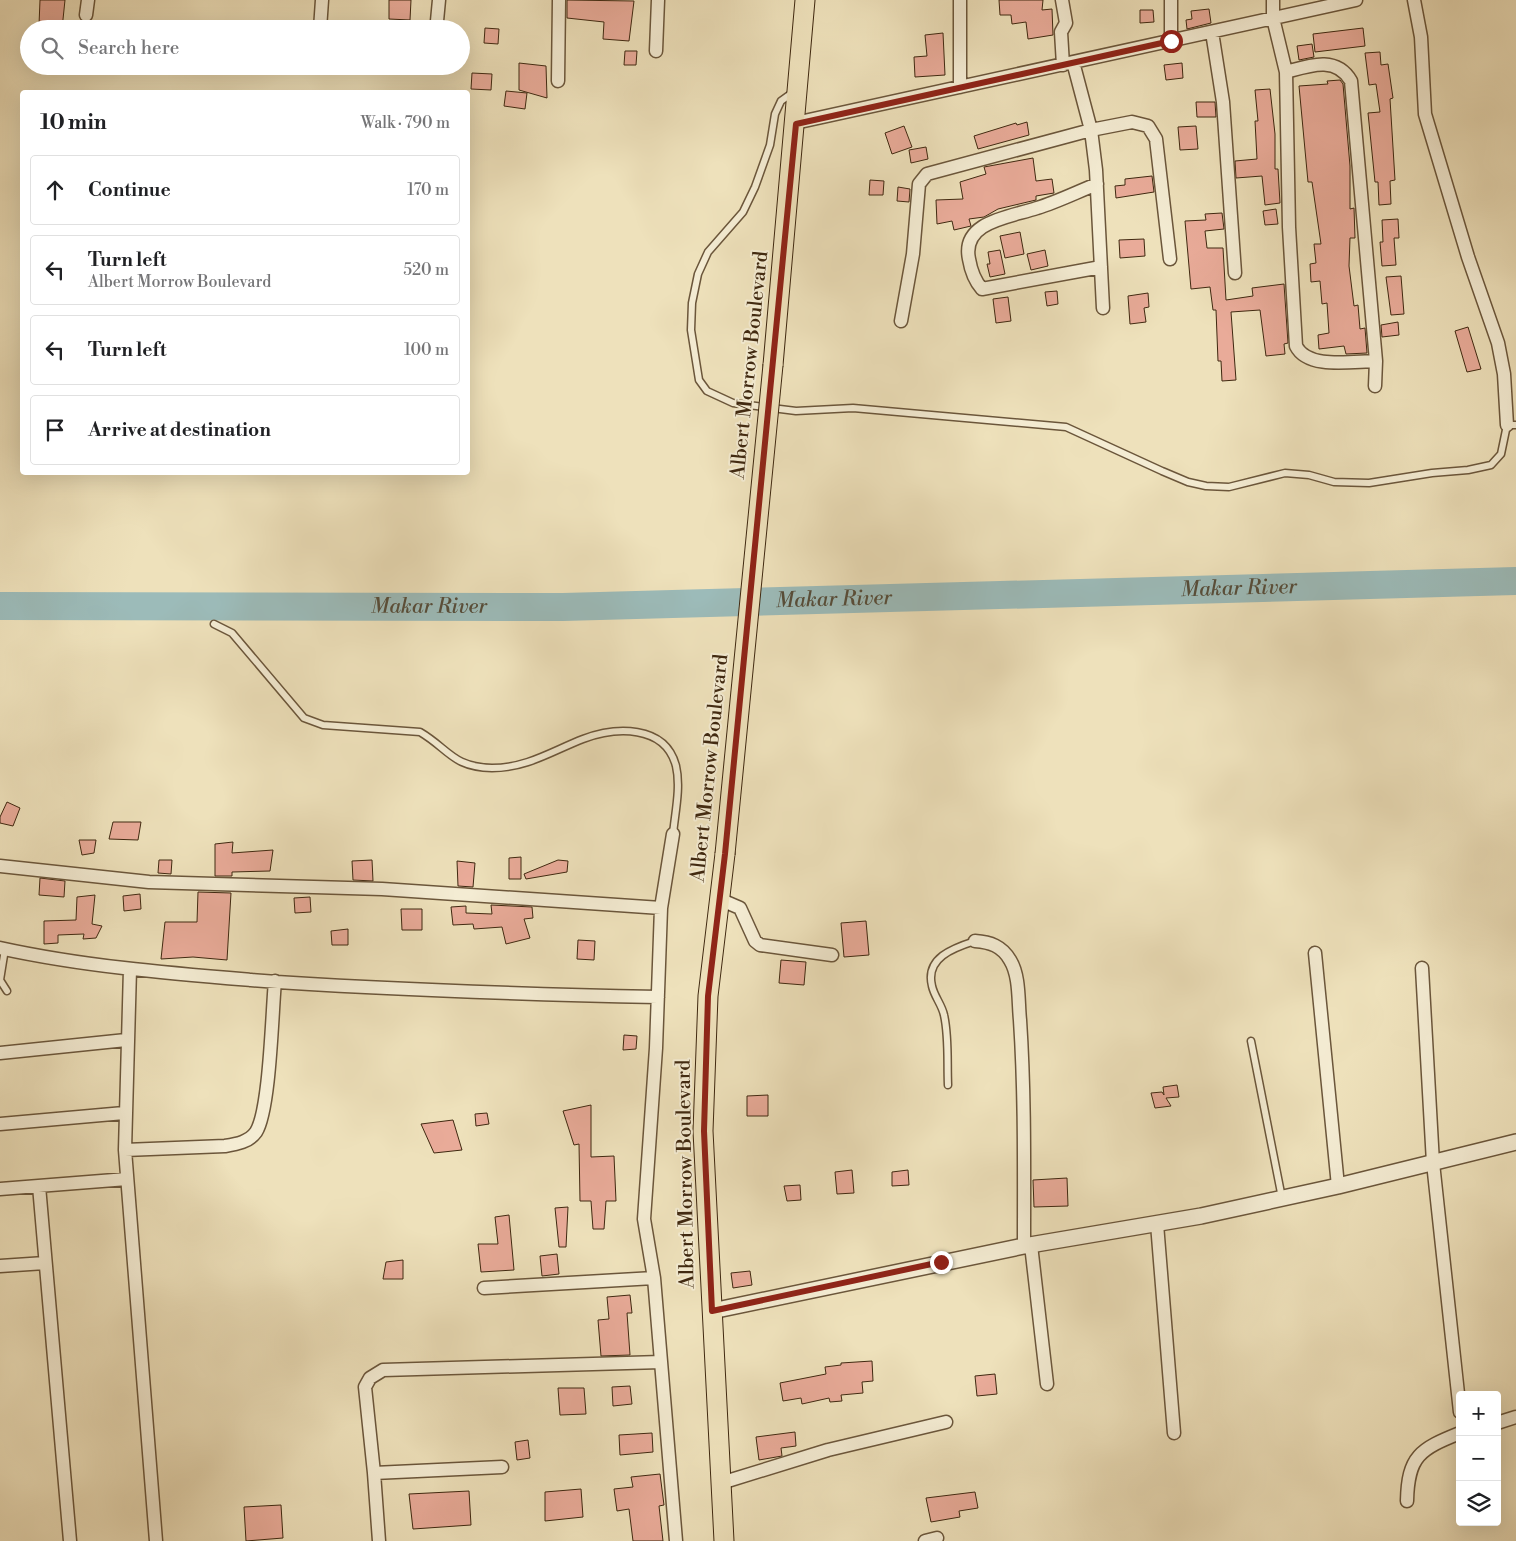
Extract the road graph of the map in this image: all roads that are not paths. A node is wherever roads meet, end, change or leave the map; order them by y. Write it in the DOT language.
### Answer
graph roads {
  1 [pos="88,0"];
  2 [pos="322,0"];
  3 [pos="440,0"];
  4 [pos="559,0"];
  5 [pos="658,0"];
  6 [pos="805,0"];
  7 [pos="960,0"];
  8 [pos="1062,0"];
  9 [pos="1171,0"];
  10 [pos="1273,0"];
  11 [pos="1356,0"];
  12 [pos="1414,0"];
  13 [pos="86,16"];
  14 [pos="1273,18"];
  15 [pos="321,20"];
  16 [pos="437,20"];
  17 [pos="1212,32"];
  18 [pos="1171,41"];
  19 [pos="656,51"];
  20 [pos="1068,63"];
  21 [pos="1286,72"];
  22 [pos="558,81"];
  23 [pos="960,87"];
  24 [pos="798,90"];
  25 [pos="796,124"];
  26 [pos="1091,130"];
  27 [pos="1097,184"];
  28 [pos="1170,259"];
  29 [pos="1101,267"];
  30 [pos="1235,273"];
  31 [pos="1103,308"];
  32 [pos="901,320"];
  33 [pos="1376,361"];
  34 [pos="1375,386"];
  35 [pos="1511,425"];
  36 [pos="214,624"];
  37 [pos="673,834"];
  38 [pos="0,866"];
  39 [pos="720,899"];
  40 [pos="661,908"];
  41 [pos="975,941"];
  42 [pos="2,948"];
  43 [pos="1315,953"];
  44 [pos="832,954"];
  45 [pos="1422,968"];
  46 [pos="130,969"];
  47 [pos="0,980"];
  48 [pos="274,981"];
  49 [pos="8,991"];
  50 [pos="658,997"];
  51 [pos="126,1040"];
  52 [pos="1251,1041"];
  53 [pos="0,1053"];
  54 [pos="948,1085"];
  55 [pos="124,1113"];
  56 [pos="0,1124"];
  57 [pos="1516,1142"];
  58 [pos="125,1150"];
  59 [pos="1433,1163"];
  60 [pos="127,1179"];
  61 [pos="39,1186"];
  62 [pos="1338,1186"];
  63 [pos="0,1189"];
  64 [pos="1282,1198"];
  65 [pos="1157,1224"];
  66 [pos="1028,1245"];
  67 [pos="45,1263"];
  68 [pos="0,1266"];
  69 [pos="654,1278"];
  70 [pos="484,1288"];
  71 [pos="712,1311"];
  72 [pos="661,1362"];
  73 [pos="1047,1384"];
  74 [pos="1458,1391"];
  75 [pos="1516,1418"];
  76 [pos="946,1422"];
  77 [pos="1501,1422"];
  78 [pos="1174,1433"];
  79 [pos="1456,1435"];
  80 [pos="502,1467"];
  81 [pos="374,1473"];
  82 [pos="721,1483"];
  83 [pos="1407,1501"];
  84 [pos="70,1541"];
  85 [pos="156,1541"];
  86 [pos="379,1541"];
  87 [pos="676,1541"];
  88 [pos="724,1541"];
  1 -- 13 [label="street"];
  2 -- 15 [label="street"];
  3 -- 16 [label="street"];
  4 -- 22 [label="street"];
  5 -- 19 [label="street"];
  6 -- 24 [label="main road, Albert Morrow Boulevard"];
  7 -- 23 [label="street"];
  8 -- 20 [label="street"];
  9 -- 18 [label="street"];
  10 -- 14 [label="street"];
  11 -- 14 [label="street"];
  12 -- 35 [label="street"];
  14 -- 17 [label="street"];
  14 -- 21 [label="street"];
  17 -- 18 [label="street"];
  17 -- 30 [label="street"];
  18 -- 20 [label="street"];
  20 -- 23 [label="street"];
  20 -- 26 [label="street"];
  21 -- 33 [label="street"];
  21 -- 33 [label="street"];
  23 -- 25 [label="street"];
  24 -- 25 [label="main road, Albert Morrow Boulevard"];
  24 -- 35 [label="lane"];
  25 -- 39 [label="main road, Albert Morrow Boulevard, bridge"];
  26 -- 27 [label="street"];
  26 -- 28 [label="street"];
  26 -- 32 [label="street"];
  27 -- 29 [label="street"];
  27 -- 29 [label="street"];
  29 -- 31 [label="street"];
  33 -- 34 [label="street"];
  36 -- 37 [label="lane"];
  37 -- 40 [label="street"];
  38 -- 40 [label="street"];
  39 -- 44 [label="street"];
  39 -- 71 [label="main road, Albert Morrow Boulevard"];
  40 -- 50 [label="street"];
  41 -- 54 [label="lane"];
  41 -- 66 [label="street"];
  42 -- 46 [label="street"];
  42 -- 47 [label="lane"];
  43 -- 62 [label="street"];
  45 -- 59 [label="street"];
  46 -- 48 [label="street"];
  46 -- 51 [label="street"];
  47 -- 49 [label="lane"];
  48 -- 50 [label="street"];
  48 -- 58 [label="street"];
  50 -- 69 [label="street"];
  51 -- 53 [label="street"];
  51 -- 55 [label="street"];
  52 -- 64 [label="lane"];
  55 -- 56 [label="street"];
  55 -- 58 [label="street"];
  57 -- 59 [label="street"];
  58 -- 60 [label="street"];
  59 -- 62 [label="street"];
  59 -- 74 [label="street"];
  60 -- 61 [label="street"];
  60 -- 85 [label="street"];
  61 -- 63 [label="street"];
  61 -- 67 [label="street"];
  62 -- 64 [label="street"];
  64 -- 65 [label="street"];
  65 -- 66 [label="street"];
  65 -- 78 [label="street"];
  66 -- 71 [label="street"];
  66 -- 73 [label="street"];
  67 -- 68 [label="street"];
  67 -- 84 [label="street"];
  69 -- 70 [label="street"];
  69 -- 72 [label="street"];
  71 -- 82 [label="main road, Albert Morrow Boulevard"];
  72 -- 81 [label="street"];
  72 -- 87 [label="street"];
  75 -- 77 [label="street"];
  76 -- 82 [label="street"];
  79 -- 83 [label="street"];
  80 -- 81 [label="street"];
  81 -- 86 [label="street"];
  82 -- 88 [label="main road, Albert Morrow Boulevard"];
}
